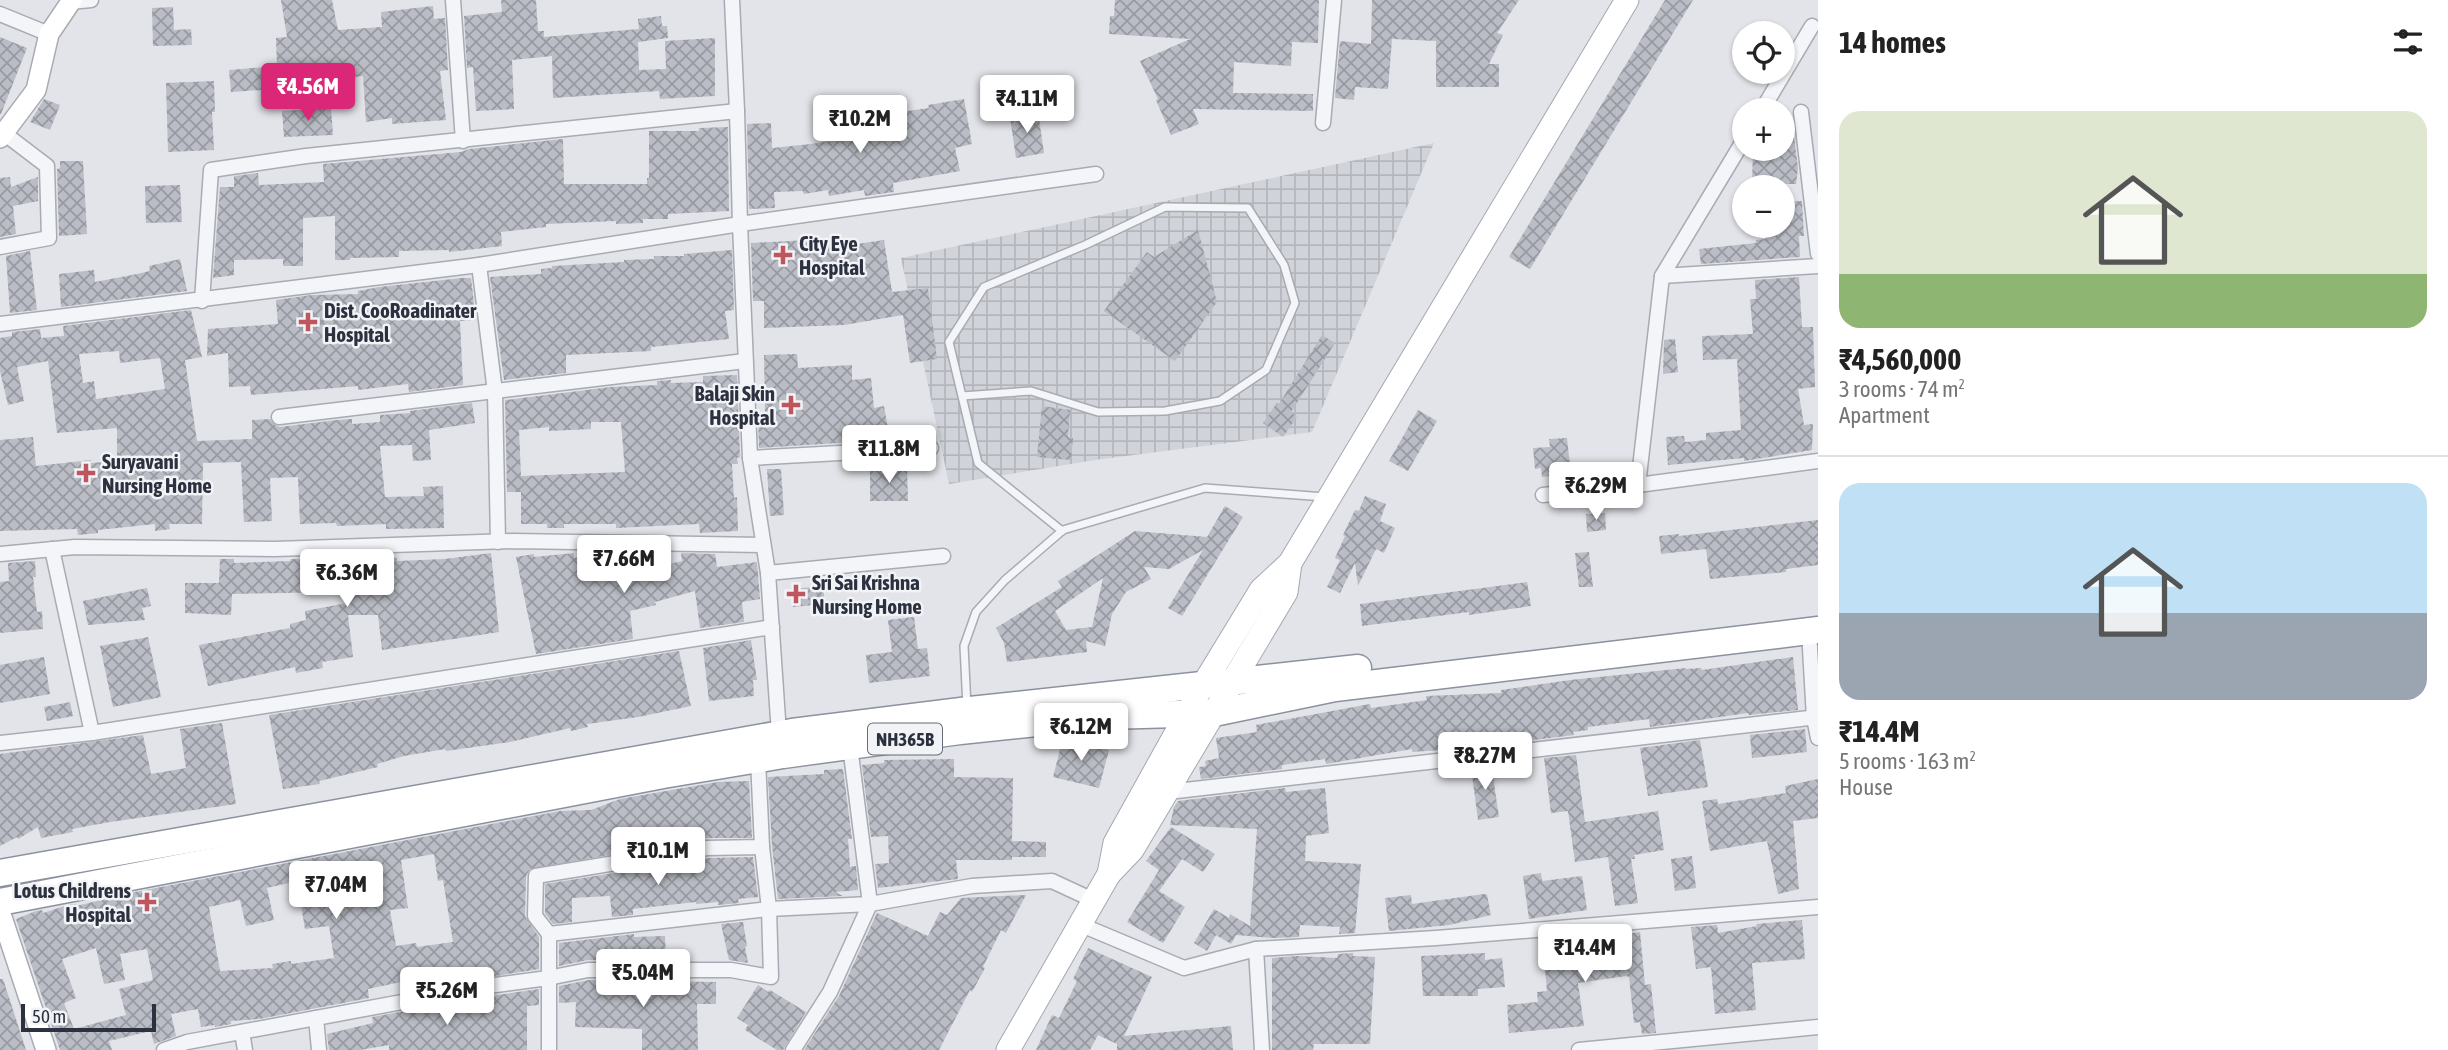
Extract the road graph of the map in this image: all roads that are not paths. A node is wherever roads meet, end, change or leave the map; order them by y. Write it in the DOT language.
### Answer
graph roads {
  1 [pos="91,0"];
  2 [pos="453,0"];
  3 [pos="732,0"];
  4 [pos="1334,0"];
  5 [pos="1627,0"];
  6 [pos="71,1"];
  7 [pos="0,14"];
  8 [pos="1812,26"];
  9 [pos="49,34"];
  10 [pos="1769,98"];
  11 [pos="737,111"];
  12 [pos="1801,112"];
  13 [pos="1323,123"];
  14 [pos="2,136"];
  15 [pos="463,141"];
  16 [pos="1732,160"];
  17 [pos="1096,174"];
  18 [pos="740,224"];
  19 [pos="0,247"];
  20 [pos="1818,254"];
  21 [pos="479,265"];
  22 [pos="1818,266"];
  23 [pos="1662,276"];
  24 [pos="202,301"];
  25 [pos="0,324"];
  26 [pos="746,360"];
  27 [pos="495,392"];
  28 [pos="962,396"];
  29 [pos="279,417"];
  30 [pos="931,447"];
  31 [pos="750,458"];
  32 [pos="1818,461"];
  33 [pos="1638,485"];
  34 [pos="1543,495"];
  35 [pos="1329,497"];
  36 [pos="1062,531"];
  37 [pos="498,542"];
  38 [pos="763,545"];
  39 [pos="52,549"];
  40 [pos="0,554"];
  41 [pos="943,556"];
  42 [pos="1290,563"];
  43 [pos="768,573"];
  44 [pos="1815,626"];
  45 [pos="772,627"];
  46 [pos="1233,682"];
  47 [pos="1203,685"];
  48 [pos="967,710"];
  49 [pos="1214,713"];
  50 [pos="1187,714"];
  51 [pos="1816,718"];
  52 [pos="92,733"];
  53 [pos="779,734"];
  54 [pos="1818,738"];
  55 [pos="0,743"];
  56 [pos="850,746"];
  57 [pos="758,760"];
  58 [pos="1168,792"];
  59 [pos="762,847"];
  60 [pos="0,873"];
  61 [pos="1109,874"];
  62 [pos="1093,900"];
  63 [pos="0,902"];
  64 [pos="870,904"];
  65 [pos="1818,907"];
  66 [pos="769,909"];
  67 [pos="0,911"];
  68 [pos="1079,924"];
  69 [pos="549,934"];
  70 [pos="1256,949"];
  71 [pos="548,978"];
  72 [pos="316,1018"];
  73 [pos="1818,1027"];
  74 [pos="242,1032"];
  75 [pos="46,1050"];
  76 [pos="164,1050"];
  77 [pos="245,1050"];
  78 [pos="319,1050"];
  79 [pos="549,1050"];
  80 [pos="793,1050"];
  81 [pos="1008,1050"];
  82 [pos="1262,1050"];
  83 [pos="1579,1050"];
  1 -- 6 [label="street"];
  2 -- 15 [label="street"];
  3 -- 11 [label="street"];
  4 -- 13 [label="street"];
  5 -- 35 [label="main road"];
  6 -- 9 [label="street"];
  7 -- 9 [label="street"];
  8 -- 10 [label="street"];
  9 -- 14 [label="street"];
  11 -- 15 [label="street"];
  11 -- 18 [label="street"];
  12 -- 20 [label="street"];
  14 -- 19 [label="street"];
  15 -- 24 [label="street"];
  16 -- 23 [label="street"];
  17 -- 18 [label="street"];
  18 -- 21 [label="street"];
  18 -- 26 [label="street"];
  21 -- 24 [label="street"];
  21 -- 27 [label="street"];
  22 -- 23 [label="street"];
  23 -- 33 [label="street"];
  24 -- 25 [label="street"];
  26 -- 27 [label="street"];
  26 -- 31 [label="street"];
  27 -- 29 [label="street"];
  27 -- 37 [label="street"];
  28 -- 28 [label="lane"];
  28 -- 36 [label="lane"];
  30 -- 31 [label="street"];
  31 -- 38 [label="street"];
  32 -- 33 [label="street"];
  33 -- 34 [label="street"];
  35 -- 36 [label="lane"];
  35 -- 42 [label="main road"];
  36 -- 48 [label="lane"];
  37 -- 38 [label="street"];
  37 -- 39 [label="street"];
  38 -- 43 [label="street"];
  39 -- 40 [label="street"];
  39 -- 52 [label="street"];
  41 -- 43 [label="street"];
  42 -- 46 [label="main road"];
  42 -- 47 [label="main road"];
  43 -- 45 [label="street"];
  44 -- 46 [label="highway, NH365B"];
  44 -- 49 [label="highway, NH365B"];
  44 -- 51 [label="street"];
  45 -- 52 [label="street"];
  45 -- 53 [label="street"];
  46 -- 47 [label="highway, NH365B"];
  46 -- 49 [label="main road"];
  47 -- 48 [label="highway, NH365B"];
  47 -- 50 [label="main road"];
  48 -- 53 [label="highway, NH365B"];
  49 -- 50 [label="highway, NH365B"];
  49 -- 58 [label="main road"];
  50 -- 56 [label="highway, NH365B"];
  50 -- 61 [label="main road"];
  51 -- 54 [label="street"];
  51 -- 58 [label="street"];
  52 -- 55 [label="street"];
  53 -- 60 [label="highway, NH365B"];
  56 -- 57 [label="highway, NH365B"];
  56 -- 64 [label="street"];
  57 -- 59 [label="street"];
  57 -- 63 [label="highway, NH365B"];
  58 -- 61 [label="main road"];
  59 -- 66 [label="street"];
  59 -- 69 [label="street"];
  61 -- 62 [label="main road"];
  62 -- 64 [label="street"];
  62 -- 68 [label="main road"];
  64 -- 66 [label="street"];
  64 -- 80 [label="street"];
  65 -- 70 [label="street"];
  66 -- 69 [label="street"];
  66 -- 71 [label="street"];
  67 -- 75 [label="street"];
  68 -- 70 [label="street"];
  68 -- 81 [label="main road"];
  69 -- 71 [label="street"];
  70 -- 82 [label="street"];
  71 -- 72 [label="street"];
  71 -- 79 [label="street"];
  72 -- 74 [label="street"];
  72 -- 78 [label="street"];
  73 -- 83 [label="street"];
  74 -- 76 [label="street"];
  74 -- 77 [label="street"];
}
